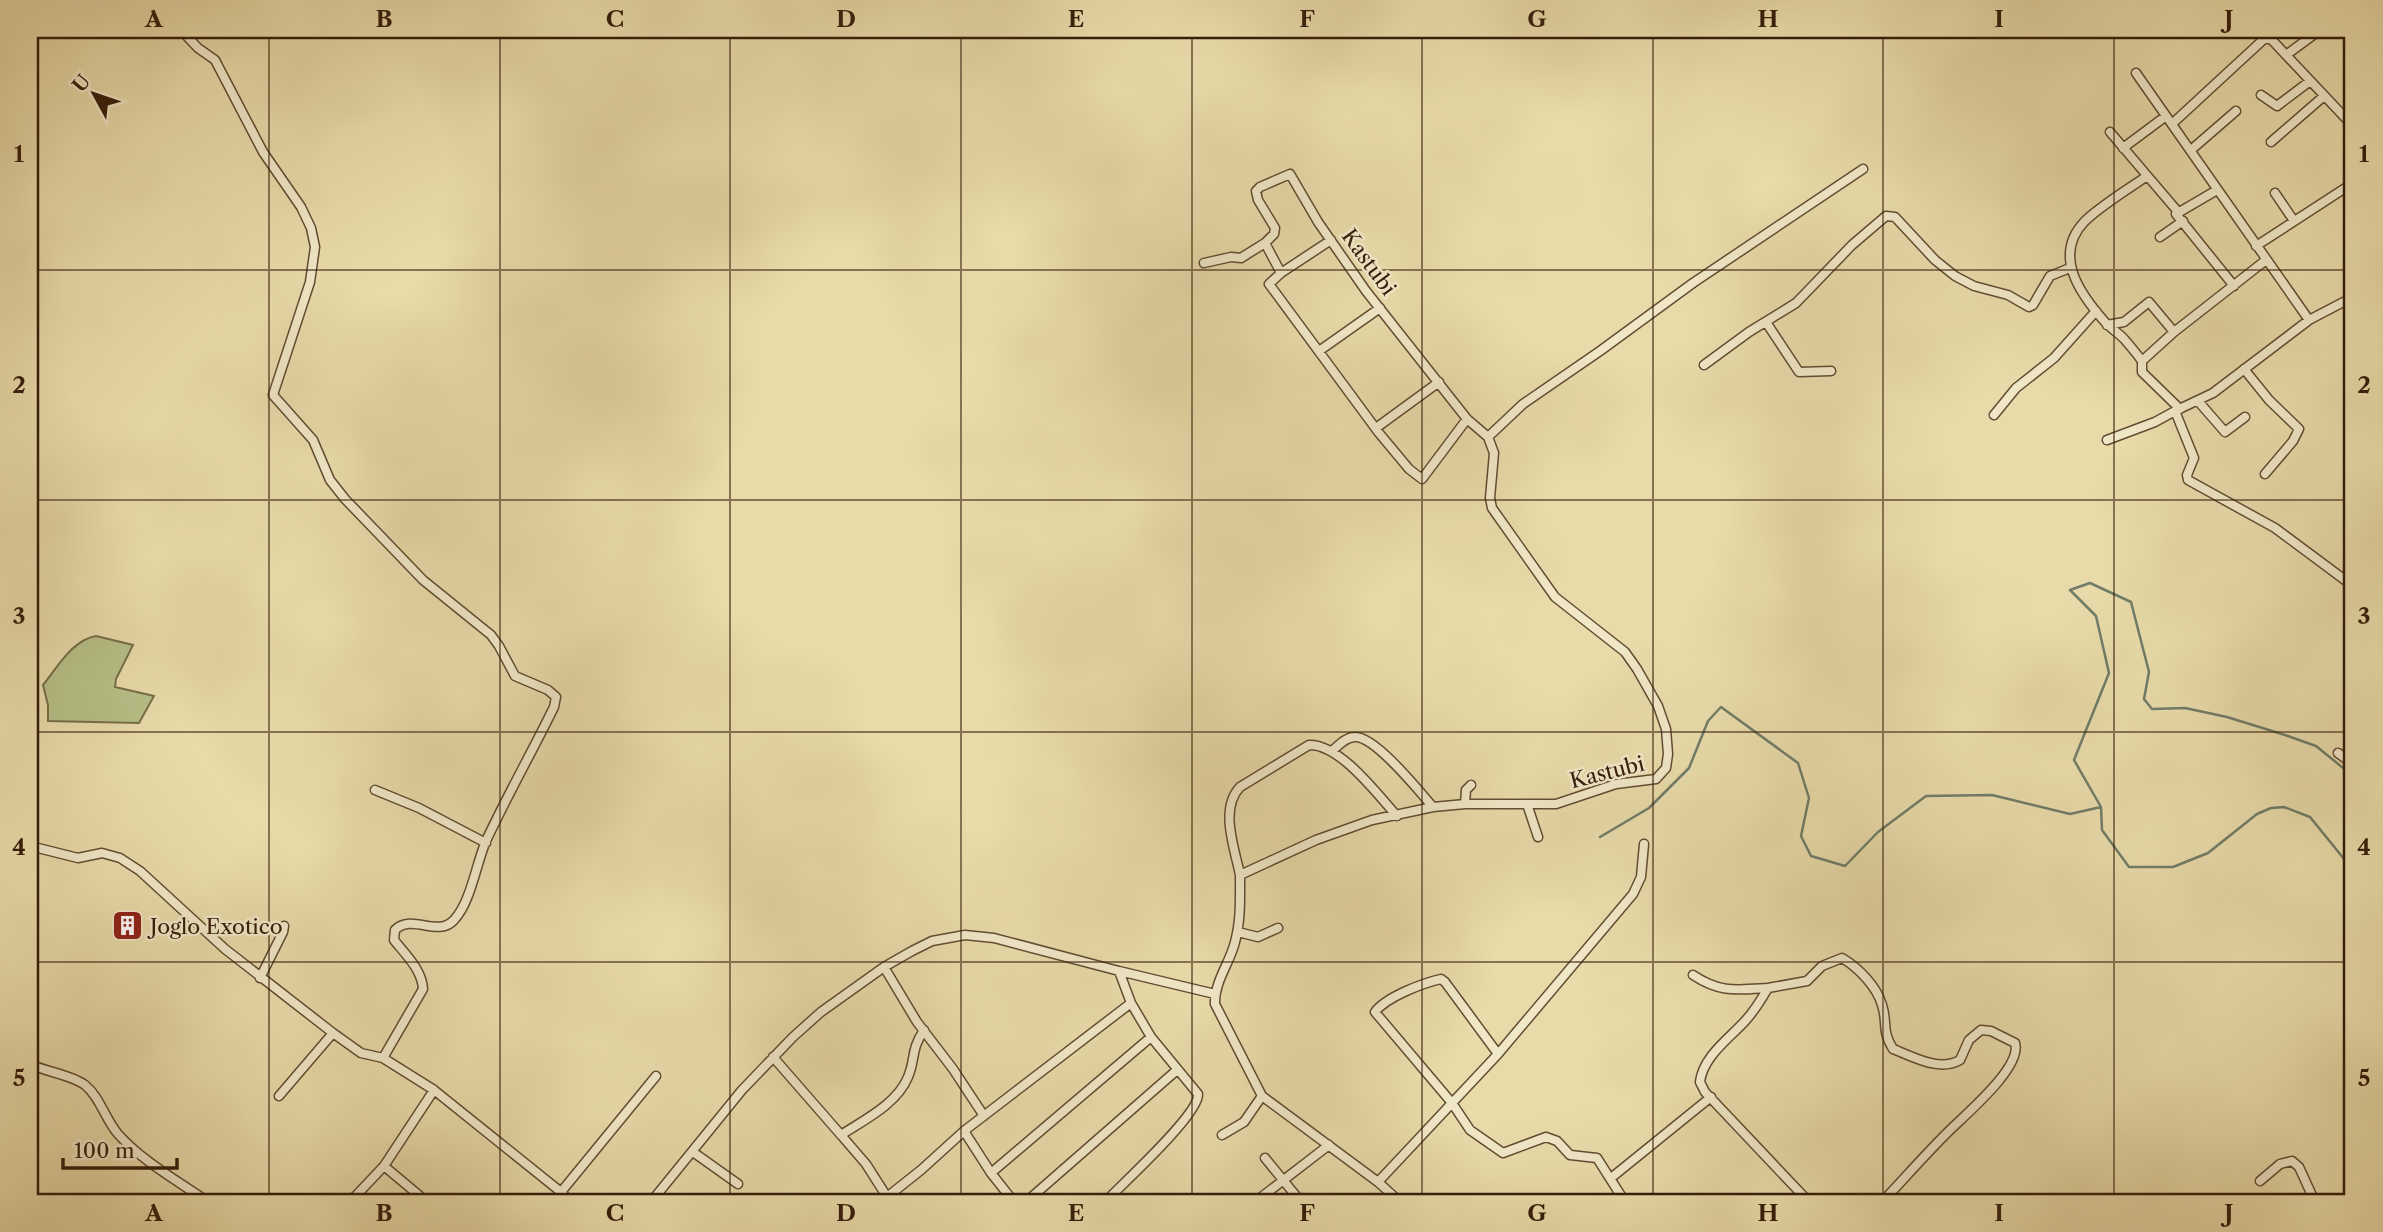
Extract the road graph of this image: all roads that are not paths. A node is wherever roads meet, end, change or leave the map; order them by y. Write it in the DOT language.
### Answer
graph roads {
  1 [pos="181,30"];
  2 [pos="2320,30"];
  3 [pos="2287,55"];
  4 [pos="2136,72"];
  5 [pos="2310,81"];
  6 [pos="2261,95"];
  7 [pos="2324,96"];
  8 [pos="2236,111"];
  9 [pos="2170,119"];
  10 [pos="2353,126"];
  11 [pos="2110,132"];
  12 [pos="2271,142"];
  13 [pos="2123,148"];
  14 [pos="2191,150"];
  15 [pos="1863,169"];
  16 [pos="2147,176"];
  17 [pos="2353,183"];
  18 [pos="2217,190"];
  19 [pos="2275,193"];
  20 [pos="2177,217"];
  21 [pos="2294,220"];
  22 [pos="2160,237"];
  23 [pos="1331,240"];
  24 [pos="1265,243"];
  25 [pos="2256,246"];
  26 [pos="2266,260"];
  27 [pos="1204,262"];
  28 [pos="2070,268"];
  29 [pos="1281,273"];
  30 [pos="2234,286"];
  31 [pos="2353,297"];
  32 [pos="1380,308"];
  33 [pos="2096,311"];
  34 [pos="2309,320"];
  35 [pos="1766,322"];
  36 [pos="2107,325"];
  37 [pos="2174,332"];
  38 [pos="1319,351"];
  39 [pos="2142,361"];
  40 [pos="1704,365"];
  41 [pos="2244,369"];
  42 [pos="1831,371"];
  43 [pos="1439,383"];
  44 [pos="2198,401"];
  45 [pos="2177,410"];
  46 [pos="1994,415"];
  47 [pos="2245,417"];
  48 [pos="1467,419"];
  49 [pos="1376,428"];
  50 [pos="1488,437"];
  51 [pos="2107,440"];
  52 [pos="2265,474"];
  53 [pos="2353,586"];
  54 [pos="1332,751"];
  55 [pos="2338,753"];
  56 [pos="2353,764"];
  57 [pos="1471,785"];
  58 [pos="375,790"];
  59 [pos="1465,804"];
  60 [pos="1527,804"];
  61 [pos="1433,807"];
  62 [pos="1397,816"];
  63 [pos="1538,837"];
  64 [pos="485,843"];
  65 [pos="1644,844"];
  66 [pos="30,846"];
  67 [pos="1240,875"];
  68 [pos="284,926"];
  69 [pos="1278,928"];
  70 [pos="1238,932"];
  71 [pos="884,967"];
  72 [pos="1119,971"];
  73 [pos="1693,975"];
  74 [pos="260,978"];
  75 [pos="1768,988"];
  76 [pos="1215,994"];
  77 [pos="1131,1003"];
  78 [pos="924,1030"];
  79 [pos="333,1033"];
  80 [pos="1150,1037"];
  81 [pos="1498,1054"];
  82 [pos="773,1057"];
  83 [pos="383,1058"];
  84 [pos="30,1064"];
  85 [pos="1177,1070"];
  86 [pos="656,1076"];
  87 [pos="434,1090"];
  88 [pos="279,1096"];
  89 [pos="1262,1096"];
  90 [pos="1711,1097"];
  91 [pos="1452,1103"];
  92 [pos="984,1116"];
  93 [pos="964,1130"];
  94 [pos="841,1135"];
  95 [pos="1222,1135"];
  96 [pos="1329,1145"];
  97 [pos="693,1152"];
  98 [pos="1265,1158"];
  99 [pos="384,1166"];
  100 [pos="991,1173"];
  101 [pos="1611,1178"];
  102 [pos="1284,1181"];
  103 [pos="2260,1181"];
  104 [pos="1378,1182"];
  105 [pos="738,1184"];
  106 [pos="561,1192"];
  107 [pos="358,1195"];
  108 [pos="885,1200"];
  109 [pos="1108,1201"];
  110 [pos="208,1202"];
  111 [pos="350,1202"];
  112 [pos="366,1202"];
  113 [pos="427,1202"];
  114 [pos="569,1202"];
  115 [pos="651,1202"];
  116 [pos="1014,1202"];
  117 [pos="1026,1202"];
  118 [pos="1255,1202"];
  119 [pos="1301,1202"];
  120 [pos="1400,1202"];
  121 [pos="1625,1202"];
  122 [pos="1809,1202"];
  123 [pos="1882,1202"];
  124 [pos="2315,1202"];
  1 -- 64 [label="street"];
  2 -- 3 [label="street"];
  3 -- 5 [label="street"];
  3 -- 9 [label="street"];
  4 -- 9 [label="street"];
  5 -- 6 [label="street"];
  5 -- 7 [label="street"];
  7 -- 10 [label="street"];
  7 -- 12 [label="street"];
  8 -- 14 [label="street"];
  9 -- 13 [label="street"];
  9 -- 14 [label="street"];
  11 -- 13 [label="street"];
  13 -- 16 [label="street"];
  14 -- 18 [label="street"];
  15 -- 50 [label="street"];
  16 -- 20 [label="street"];
  16 -- 28 [label="street"];
  17 -- 21 [label="street"];
  18 -- 20 [label="street"];
  18 -- 25 [label="street"];
  19 -- 21 [label="street"];
  20 -- 22 [label="street"];
  20 -- 30 [label="street"];
  21 -- 25 [label="street"];
  23 -- 24 [label="street, Kastubi"];
  23 -- 29 [label="street"];
  23 -- 32 [label="street, Kastubi"];
  24 -- 27 [label="street"];
  24 -- 29 [label="street"];
  25 -- 26 [label="street"];
  26 -- 30 [label="street"];
  26 -- 34 [label="street"];
  28 -- 33 [label="street"];
  28 -- 35 [label="street"];
  29 -- 38 [label="street"];
  30 -- 37 [label="street"];
  31 -- 34 [label="street"];
  32 -- 38 [label="street"];
  32 -- 43 [label="street, Kastubi"];
  33 -- 36 [label="street"];
  33 -- 46 [label="street"];
  34 -- 41 [label="street"];
  35 -- 40 [label="street"];
  35 -- 42 [label="street"];
  36 -- 37 [label="street"];
  36 -- 39 [label="street"];
  37 -- 39 [label="street"];
  38 -- 49 [label="street"];
  39 -- 45 [label="street"];
  41 -- 44 [label="street"];
  41 -- 52 [label="street"];
  43 -- 48 [label="street, Kastubi"];
  43 -- 49 [label="street"];
  44 -- 45 [label="street"];
  44 -- 47 [label="street"];
  45 -- 51 [label="street"];
  45 -- 53 [label="street"];
  48 -- 49 [label="street"];
  48 -- 50 [label="street, Kastubi"];
  50 -- 60 [label="street, Kastubi"];
  54 -- 61 [label="street"];
  54 -- 62 [label="street"];
  54 -- 67 [label="street"];
  55 -- 56 [label="street"];
  57 -- 59 [label="street"];
  58 -- 64 [label="street"];
  59 -- 60 [label="street, Kastubi"];
  59 -- 61 [label="street, Kastubi"];
  60 -- 63 [label="street"];
  61 -- 62 [label="street, Kastubi"];
  62 -- 67 [label="street, Kastubi"];
  64 -- 83 [label="street"];
  65 -- 81 [label="street"];
  66 -- 74 [label="street"];
  67 -- 70 [label="street"];
  68 -- 74 [label="street"];
  69 -- 70 [label="street"];
  70 -- 76 [label="street"];
  71 -- 72 [label="street"];
  71 -- 78 [label="street"];
  71 -- 82 [label="street"];
  72 -- 76 [label="street"];
  72 -- 77 [label="street"];
  73 -- 75 [label="street"];
  74 -- 79 [label="street"];
  75 -- 90 [label="street"];
  75 -- 123 [label="street"];
  76 -- 89 [label="street"];
  77 -- 80 [label="street"];
  77 -- 92 [label="street"];
  78 -- 92 [label="street"];
  78 -- 94 [label="street"];
  79 -- 83 [label="street"];
  79 -- 88 [label="street"];
  80 -- 85 [label="street"];
  80 -- 100 [label="street"];
  81 -- 91 [label="street"];
  81 -- 91 [label="street"];
  82 -- 94 [label="street"];
  82 -- 97 [label="street"];
  83 -- 87 [label="street"];
  84 -- 110 [label="street"];
  85 -- 109 [label="street"];
  85 -- 117 [label="street"];
  86 -- 106 [label="street"];
  87 -- 99 [label="street"];
  87 -- 106 [label="street"];
  89 -- 95 [label="street"];
  89 -- 96 [label="street"];
  90 -- 101 [label="street"];
  90 -- 122 [label="street"];
  91 -- 101 [label="street"];
  91 -- 104 [label="street"];
  92 -- 93 [label="street"];
  93 -- 100 [label="street"];
  93 -- 108 [label="street"];
  94 -- 108 [label="street"];
  96 -- 102 [label="street"];
  96 -- 104 [label="street"];
  97 -- 105 [label="street"];
  97 -- 115 [label="street"];
  98 -- 102 [label="street"];
  99 -- 107 [label="street"];
  99 -- 113 [label="street"];
  100 -- 116 [label="street"];
  101 -- 121 [label="street"];
  102 -- 118 [label="street"];
  102 -- 119 [label="street"];
  103 -- 124 [label="street"];
  104 -- 120 [label="street"];
  106 -- 114 [label="street"];
  107 -- 111 [label="street"];
  107 -- 112 [label="street"];
}
